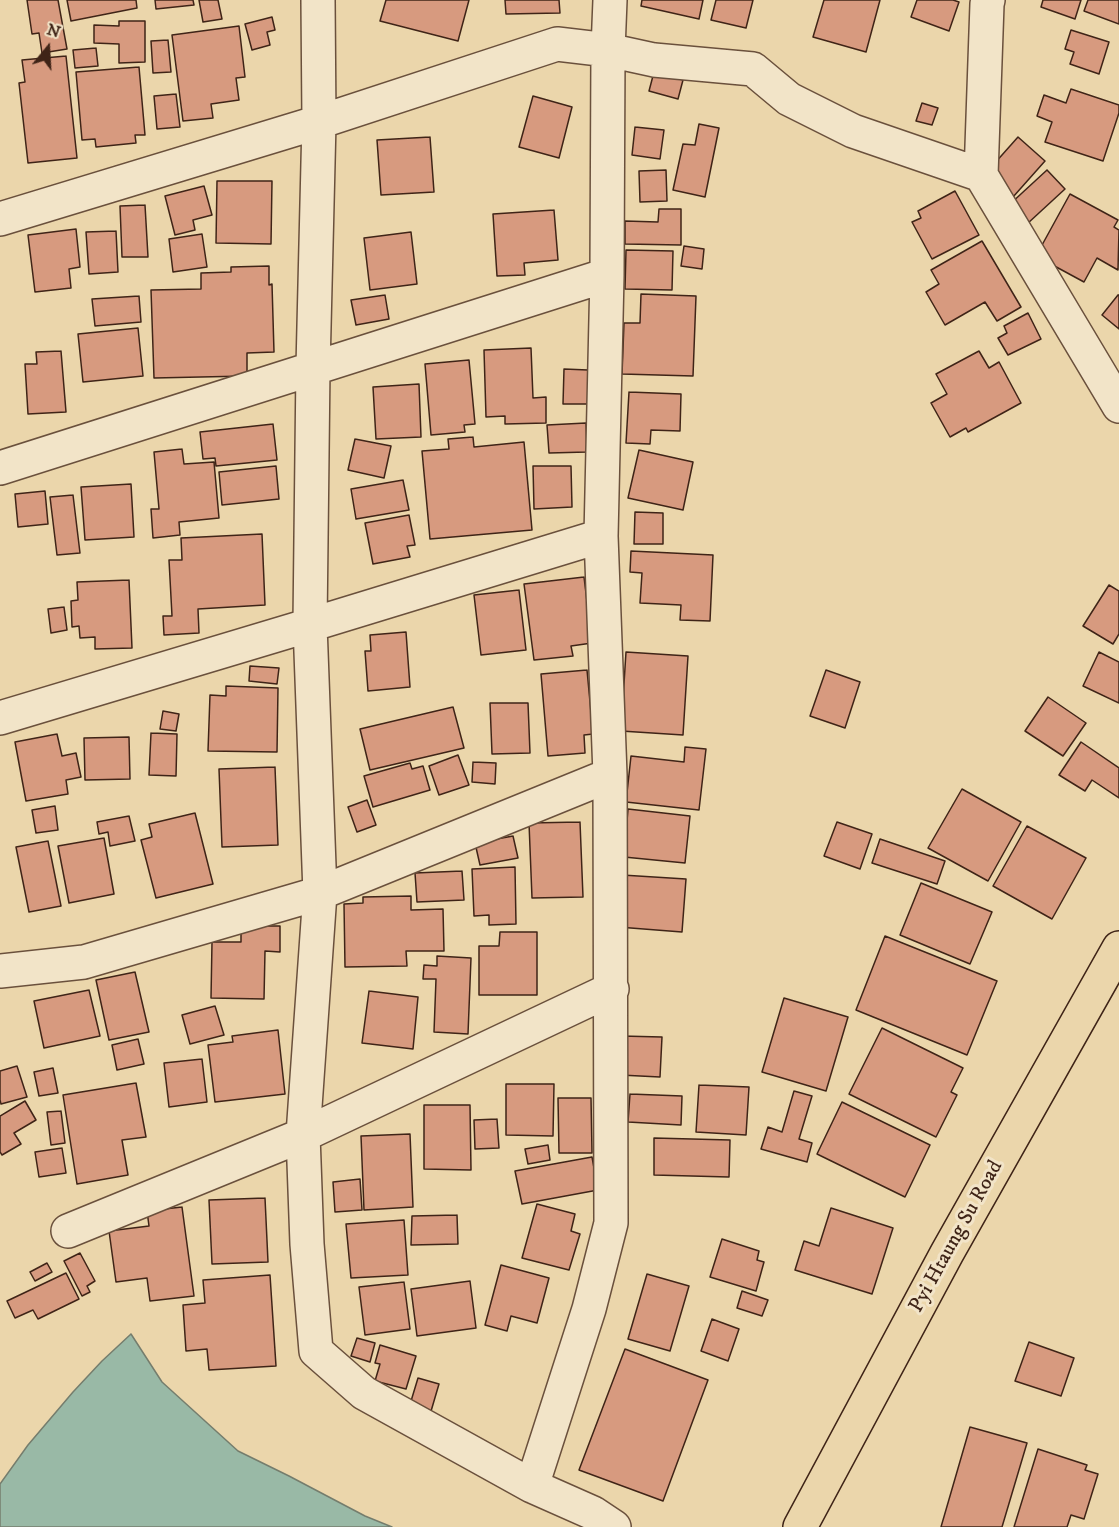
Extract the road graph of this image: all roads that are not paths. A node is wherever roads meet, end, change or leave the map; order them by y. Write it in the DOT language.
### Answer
graph roads {
  1 [pos="318,0"];
  2 [pos="610,0"];
  3 [pos="988,0"];
  4 [pos="608,50"];
  5 [pos="319,122"];
  6 [pos="981,175"];
  7 [pos="0,219"];
  8 [pos="607,275"];
  9 [pos="313,367"];
  10 [pos="1119,406"];
  11 [pos="0,468"];
  12 [pos="601,536"];
  13 [pos="310,625"];
  14 [pos="0,718"];
  15 [pos="610,775"];
  16 [pos="320,892"];
  17 [pos="1119,948"];
  18 [pos="0,971"];
  19 [pos="612,989"];
  20 [pos="303,1135"];
  21 [pos="68,1232"];
  22 [pos="532,1486"];
  23 [pos="614,1527"];
  24 [pos="800,1527"];
  1 -- 5 [label="street"];
  2 -- 4 [label="street"];
  3 -- 6 [label="street"];
  4 -- 5 [label="street"];
  4 -- 6 [label="street"];
  4 -- 8 [label="street"];
  5 -- 7 [label="street"];
  5 -- 9 [label="street"];
  6 -- 10 [label="street"];
  8 -- 9 [label="street"];
  8 -- 12 [label="street"];
  9 -- 11 [label="street"];
  9 -- 13 [label="street"];
  12 -- 13 [label="street"];
  12 -- 15 [label="street"];
  13 -- 14 [label="street"];
  13 -- 16 [label="street"];
  15 -- 16 [label="street"];
  15 -- 19 [label="street"];
  16 -- 18 [label="street"];
  16 -- 20 [label="street"];
  17 -- 24 [label="highway, Pyi Htaung Su Road"];
  19 -- 20 [label="street"];
  19 -- 22 [label="street"];
  20 -- 21 [label="street"];
  20 -- 22 [label="street"];
  22 -- 23 [label="street"];
}
